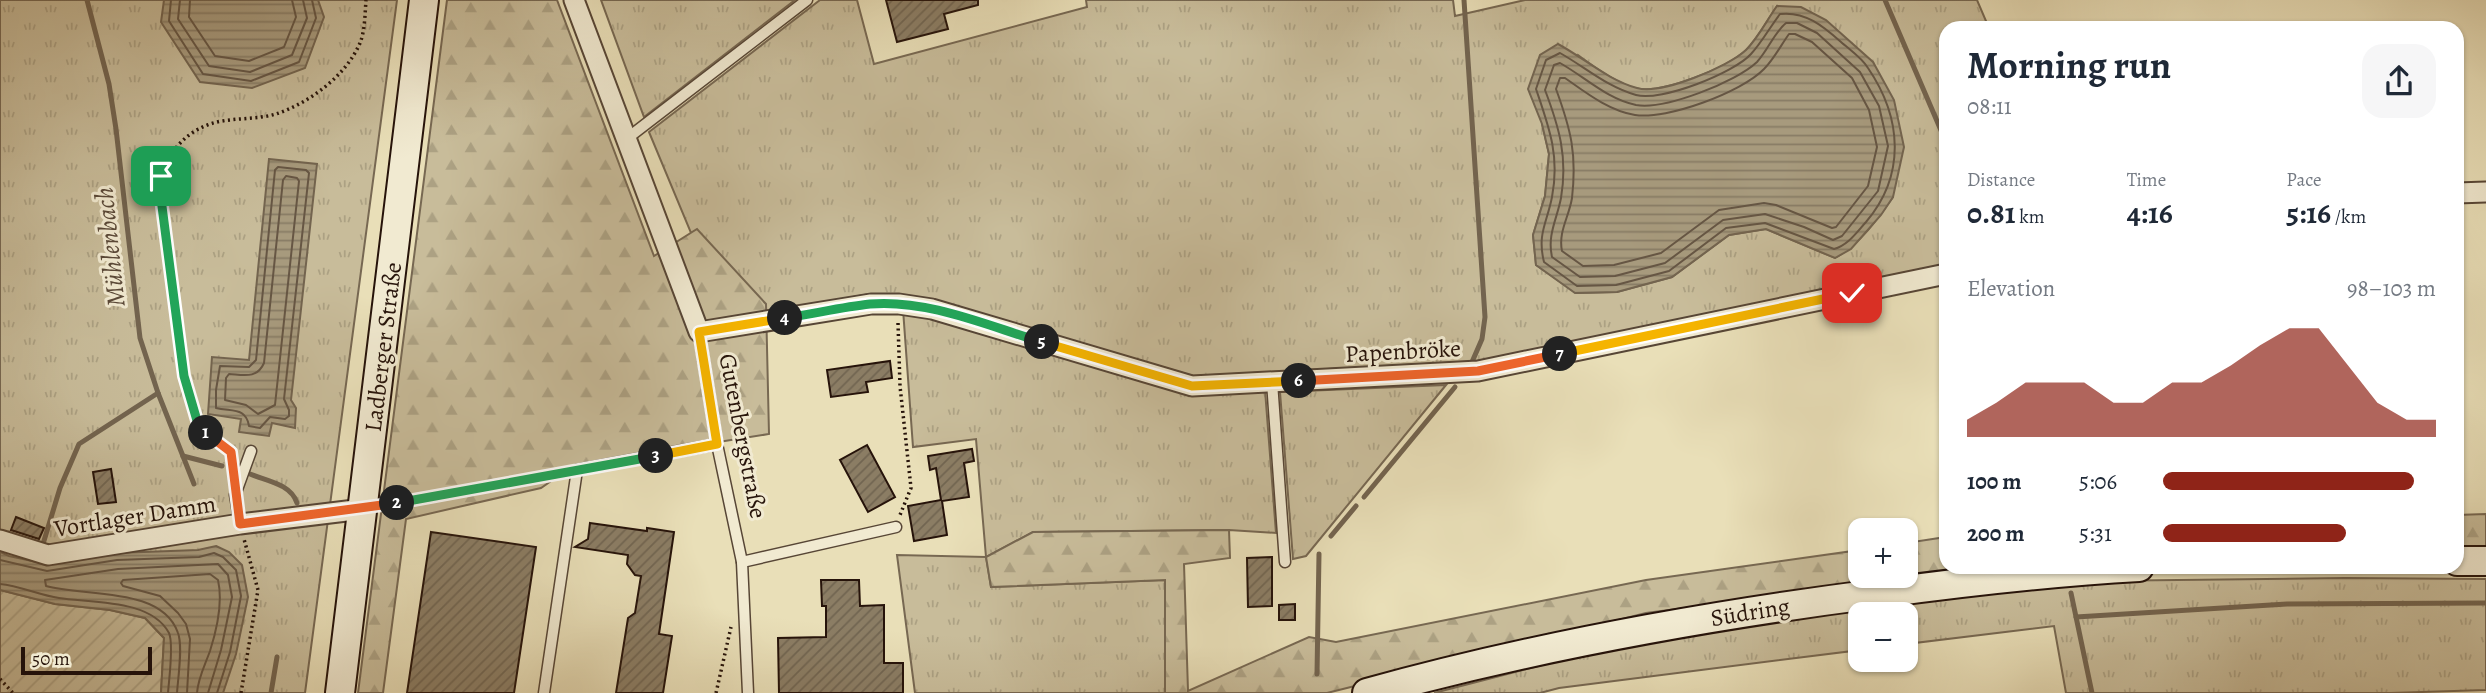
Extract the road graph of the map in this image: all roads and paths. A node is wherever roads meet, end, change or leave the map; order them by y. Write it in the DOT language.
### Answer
graph roads {
  1 [pos="366,0"];
  2 [pos="424,0"];
  3 [pos="574,0"];
  4 [pos="807,0"];
  5 [pos="625,140"];
  6 [pos="2486,192"];
  7 [pos="2464,193"];
  8 [pos="1939,275"];
  9 [pos="899,304"];
  10 [pos="699,332"];
  11 [pos="1272,382"];
  12 [pos="717,444"];
  13 [pos="251,451"];
  14 [pos="577,470"];
  15 [pos="235,495"];
  16 [pos="363,509"];
  17 [pos="240,524"];
  18 [pos="896,527"];
  19 [pos="0,540"];
  20 [pos="2464,561"];
  21 [pos="2486,561"];
  22 [pos="742,562"];
  23 [pos="1285,562"];
  24 [pos="2038,574"];
  25 [pos="731,626"];
  26 [pos="0,679"];
  27 [pos="13,693"];
  28 [pos="241,693"];
  29 [pos="340,693"];
  30 [pos="544,693"];
  31 [pos="716,693"];
  32 [pos="748,693"];
  33 [pos="1367,693"];
  1 -- 15 [label="path"];
  2 -- 16 [label="main road, Ladberger Straße"];
  3 -- 5 [label="street, Gutenbergstraße"];
  4 -- 5 [label="lane"];
  5 -- 10 [label="street, Gutenbergstraße"];
  6 -- 7 [label="street"];
  8 -- 11 [label="street, Papenbröke"];
  9 -- 10 [label="street, Papenbröke"];
  9 -- 11 [label="street, Papenbröke"];
  9 -- 18 [label="path"];
  10 -- 12 [label="lane, Gutenbergstraße"];
  11 -- 23 [label="lane"];
  12 -- 14 [label="lane"];
  12 -- 22 [label="lane, Gutenbergstraße"];
  13 -- 15 [label="lane"];
  14 -- 16 [label="path"];
  14 -- 30 [label="lane"];
  15 -- 17 [label="lane"];
  16 -- 17 [label="street, Vortlager Damm"];
  16 -- 29 [label="main road, Ladberger Straße"];
  17 -- 19 [label="street, Vortlager Damm"];
  17 -- 28 [label="path"];
  18 -- 22 [label="lane"];
  20 -- 21 [label="main road"];
  22 -- 32 [label="lane, Gutenbergstraße"];
  24 -- 33 [label="main road, Südring"];
  25 -- 31 [label="path"];
  26 -- 27 [label="path"];
}
